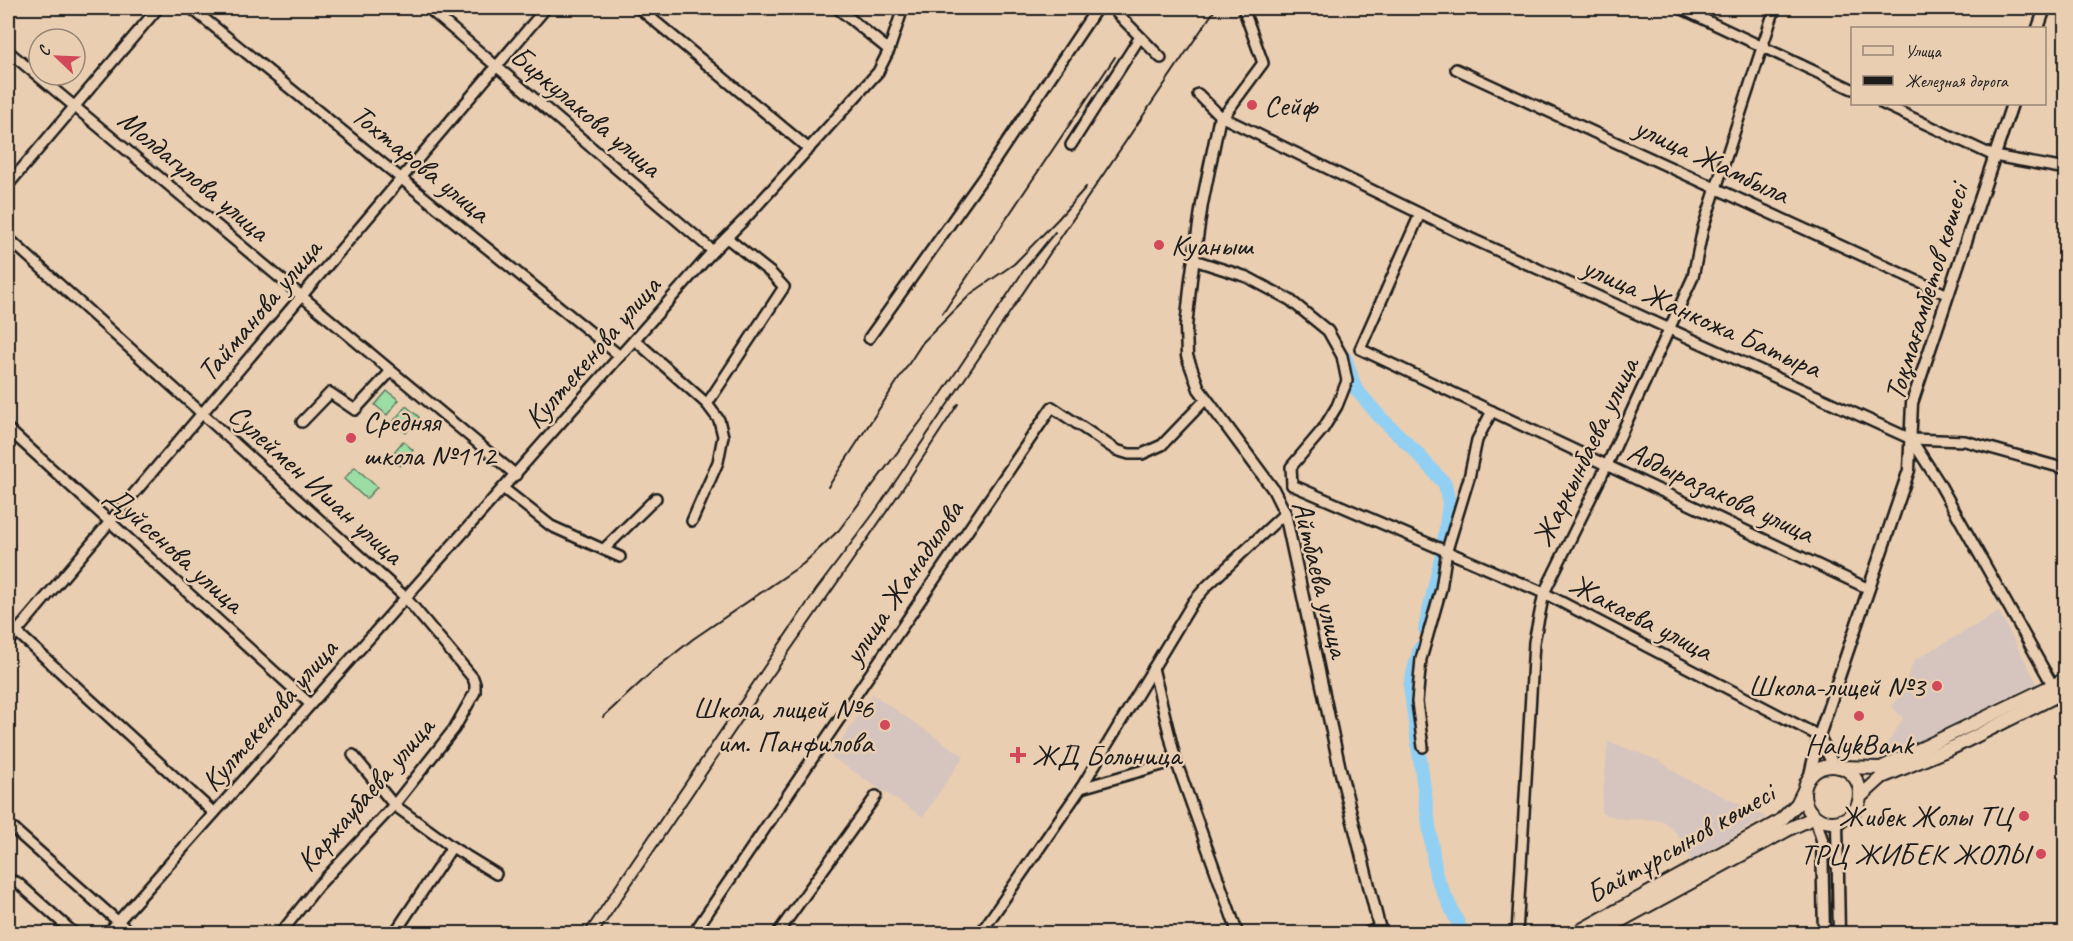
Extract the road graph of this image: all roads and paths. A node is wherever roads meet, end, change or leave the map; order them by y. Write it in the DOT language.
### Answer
graph roads {
  1 [pos="158,8"];
  2 [pos="191,8"];
  3 [pos="428,8"];
  4 [pos="546,8"];
  5 [pos="639,8"];
  6 [pos="837,8"];
  7 [pos="903,8"];
  8 [pos="1097,8"];
  9 [pos="1112,8"];
  10 [pos="1243,8"];
  11 [pos="1680,8"];
  12 [pos="1775,8"];
  13 [pos="2045,8"];
  14 [pos="2038,27"];
  15 [pos="1140,37"];
  16 [pos="1763,46"];
  17 [pos="889,50"];
  18 [pos="8,51"];
  19 [pos="1161,58"];
  20 [pos="497,66"];
  21 [pos="1456,69"];
  22 [pos="1851,89"];
  23 [pos="1198,94"];
  24 [pos="1885,105"];
  25 [pos="2012,105"];
  26 [pos="74,107"];
  27 [pos="1222,117"];
  28 [pos="1071,145"];
  29 [pos="809,149"];
  30 [pos="1994,156"];
  31 [pos="2066,169"];
  32 [pos="402,179"];
  33 [pos="8,185"];
  34 [pos="1716,189"];
  35 [pos="1420,214"];
  36 [pos="8,238"];
  37 [pos="727,238"];
  38 [pos="713,251"];
  39 [pos="1194,260"];
  40 [pos="1948,295"];
  41 [pos="302,296"];
  42 [pos="1670,328"];
  43 [pos="868,338"];
  44 [pos="634,340"];
  45 [pos="620,357"];
  46 [pos="391,371"];
  47 [pos="1206,399"];
  48 [pos="707,404"];
  49 [pos="1492,411"];
  50 [pos="202,414"];
  51 [pos="302,422"];
  52 [pos="8,429"];
  53 [pos="1911,439"];
  54 [pos="1607,465"];
  55 [pos="2066,469"];
  56 [pos="516,475"];
  57 [pos="1292,485"];
  58 [pos="504,489"];
  59 [pos="656,498"];
  60 [pos="1278,500"];
  61 [pos="1285,513"];
  62 [pos="692,521"];
  63 [pos="110,522"];
  64 [pos="604,549"];
  65 [pos="1447,550"];
  66 [pos="620,557"];
  67 [pos="1869,589"];
  68 [pos="1544,593"];
  69 [pos="405,597"];
  70 [pos="8,624"];
  71 [pos="16,632"];
  72 [pos="8,642"];
  73 [pos="1153,668"];
  74 [pos="2066,679"];
  75 [pos="2058,690"];
  76 [pos="310,704"];
  77 [pos="2066,710"];
  78 [pos="1819,736"];
  79 [pos="1423,747"];
  80 [pos="353,755"];
  81 [pos="1176,761"];
  82 [pos="1836,766"];
  83 [pos="1807,784"];
  84 [pos="1081,788"];
  85 [pos="876,796"];
  86 [pos="1861,796"];
  87 [pos="394,805"];
  88 [pos="214,813"];
  89 [pos="1815,817"];
  90 [pos="1837,822"];
  91 [pos="8,824"];
  92 [pos="452,847"];
  93 [pos="496,874"];
  94 [pos="8,879"];
  95 [pos="119,922"];
  96 [pos="1380,931"];
  97 [pos="75,933"];
  98 [pos="107,933"];
  99 [pos="132,933"];
  100 [pos="280,933"];
  101 [pos="394,933"];
  102 [pos="693,933"];
  103 [pos="777,933"];
  104 [pos="980,933"];
  105 [pos="1238,933"];
  106 [pos="1365,933"];
  107 [pos="1517,933"];
  108 [pos="1574,933"];
  109 [pos="1596,933"];
  110 [pos="1824,933"];
  111 [pos="1839,933"];
  1 -- 26 [label="street"];
  2 -- 32 [label="street, Тохтарова улица"];
  3 -- 20 [label="street, Биркулакова улица"];
  4 -- 20 [label="street, Тайманова улица"];
  5 -- 29 [label="street"];
  6 -- 17 [label="street"];
  7 -- 17 [label="street, Култекенова улица"];
  8 -- 43 [label="street"];
  9 -- 15 [label="street"];
  10 -- 27 [label="street"];
  11 -- 16 [label="street"];
  12 -- 16 [label="street, Жаркынбаева улица"];
  13 -- 14 [label="street"];
  15 -- 19 [label="street"];
  15 -- 28 [label="street"];
  16 -- 22 [label="street"];
  16 -- 34 [label="street, Жаркынбаева улица"];
  17 -- 29 [label="street, Култекенова улица"];
  18 -- 26 [label="street, Молдагулова улица"];
  20 -- 32 [label="street, Тайманова улица"];
  20 -- 38 [label="street, Биркулакова улица"];
  21 -- 34 [label="street, улица Жамбыла"];
  23 -- 27 [label="street, улица Жанкожа Батыра"];
  24 -- 30 [label="street"];
  25 -- 30 [label="street, Тоқмағамбетов көшесі"];
  26 -- 33 [label="street"];
  26 -- 41 [label="street, Молдагулова улица"];
  27 -- 35 [label="street, улица Жанкожа Батыра"];
  27 -- 39 [label="street, Айтбаева улица"];
  29 -- 37 [label="street, Култекенова улица"];
  30 -- 31 [label="street"];
  30 -- 40 [label="street, Тоқмағамбетов көшесі"];
  32 -- 41 [label="street, Тайманова улица"];
  32 -- 45 [label="street, Тохтарова улица"];
  34 -- 40 [label="street, улица Жамбыла"];
  34 -- 42 [label="street, Жаркынбаева улица"];
  35 -- 42 [label="street, улица Жанкожа Батыра"];
  35 -- 49 [label="street, Абдыразакова улица"];
  36 -- 50 [label="street, Сулеймен Ишан улица"];
  37 -- 38 [label="street, Култекенова улица"];
  37 -- 48 [label="street"];
  38 -- 44 [label="street, Култекенова улица"];
  39 -- 47 [label="street, Айтбаева улица"];
  39 -- 57 [label="street"];
  40 -- 53 [label="street, Тоқмағамбетов көшесі"];
  41 -- 46 [label="street, Молдагулова улица"];
  41 -- 50 [label="street, Тайманова улица"];
  42 -- 53 [label="street, улица Жанкожа Батыра"];
  42 -- 54 [label="street, Жаркынбаева улица"];
  44 -- 45 [label="street, Култекенова улица"];
  44 -- 48 [label="street"];
  45 -- 56 [label="street, Култекенова улица"];
  46 -- 51 [label="street"];
  46 -- 56 [label="street, Молдагулова улица"];
  47 -- 60 [label="street, Айтбаева улица"];
  47 -- 102 [label="street, улица Жанадилова"];
  48 -- 62 [label="street"];
  49 -- 54 [label="street, Абдыразакова улица"];
  49 -- 65 [label="street"];
  50 -- 63 [label="street, Тайманова улица"];
  50 -- 69 [label="street, Сулеймен Ишан улица"];
  52 -- 63 [label="street, Дуйсенова улица"];
  53 -- 55 [label="street"];
  53 -- 67 [label="street, Тоқмағамбетов көшесі"];
  53 -- 75 [label="street"];
  54 -- 67 [label="street, Абдыразакова улица"];
  54 -- 68 [label="street, Жаркынбаева улица"];
  56 -- 58 [label="street, Култекенова улица"];
  57 -- 60 [label="street"];
  57 -- 65 [label="street, Жакаева улица"];
  58 -- 64 [label="street"];
  58 -- 69 [label="street, Култекенова улица"];
  59 -- 64 [label="street"];
  60 -- 61 [label="street, Айтбаева улица"];
  61 -- 73 [label="street"];
  61 -- 96 [label="street, Айтбаева улица"];
  63 -- 71 [label="street, Тайманова улица"];
  63 -- 76 [label="street, Дуйсенова улица"];
  64 -- 66 [label="street"];
  65 -- 68 [label="street, Жакаева улица"];
  65 -- 79 [label="street"];
  67 -- 78 [label="street, Тоқмағамбетов көшесі"];
  68 -- 78 [label="street, Жакаева улица"];
  68 -- 107 [label="street, Жаркынбаева улица"];
  69 -- 76 [label="street, Култекенова улица"];
  69 -- 87 [label="street, Каржаубаева улица"];
  70 -- 71 [label="street"];
  71 -- 72 [label="street, Тайманова улица"];
  71 -- 88 [label="street"];
  73 -- 81 [label="street"];
  73 -- 84 [label="street"];
  74 -- 75 [label="main road"];
  75 -- 77 [label="street"];
  75 -- 82 [label="main road"];
  75 -- 86 [label="main road"];
  76 -- 88 [label="street, Култекенова улица"];
  78 -- 82 [label="street"];
  78 -- 83 [label="street, Тоқмағамбетов көшесі"];
  80 -- 87 [label="street"];
  81 -- 84 [label="street"];
  81 -- 105 [label="street"];
  82 -- 83 [label="main road"];
  82 -- 86 [label="main road"];
  83 -- 89 [label="main road"];
  83 -- 108 [label="main road, Байтұрсынов көшесі"];
  84 -- 104 [label="street"];
  85 -- 103 [label="street"];
  86 -- 90 [label="main road"];
  87 -- 92 [label="street"];
  87 -- 100 [label="street, Каржаубаева улица"];
  88 -- 95 [label="street, Култекенова улица"];
  89 -- 90 [label="main road"];
  89 -- 109 [label="main road, Байтұрсынов көшесі"];
  89 -- 110 [label="street"];
  90 -- 111 [label="street"];
  91 -- 95 [label="street"];
  92 -- 93 [label="street"];
  92 -- 101 [label="street"];
  94 -- 97 [label="street"];
  95 -- 98 [label="street, Култекенова улица"];
  95 -- 99 [label="street"];
  96 -- 106 [label="street"];
}
